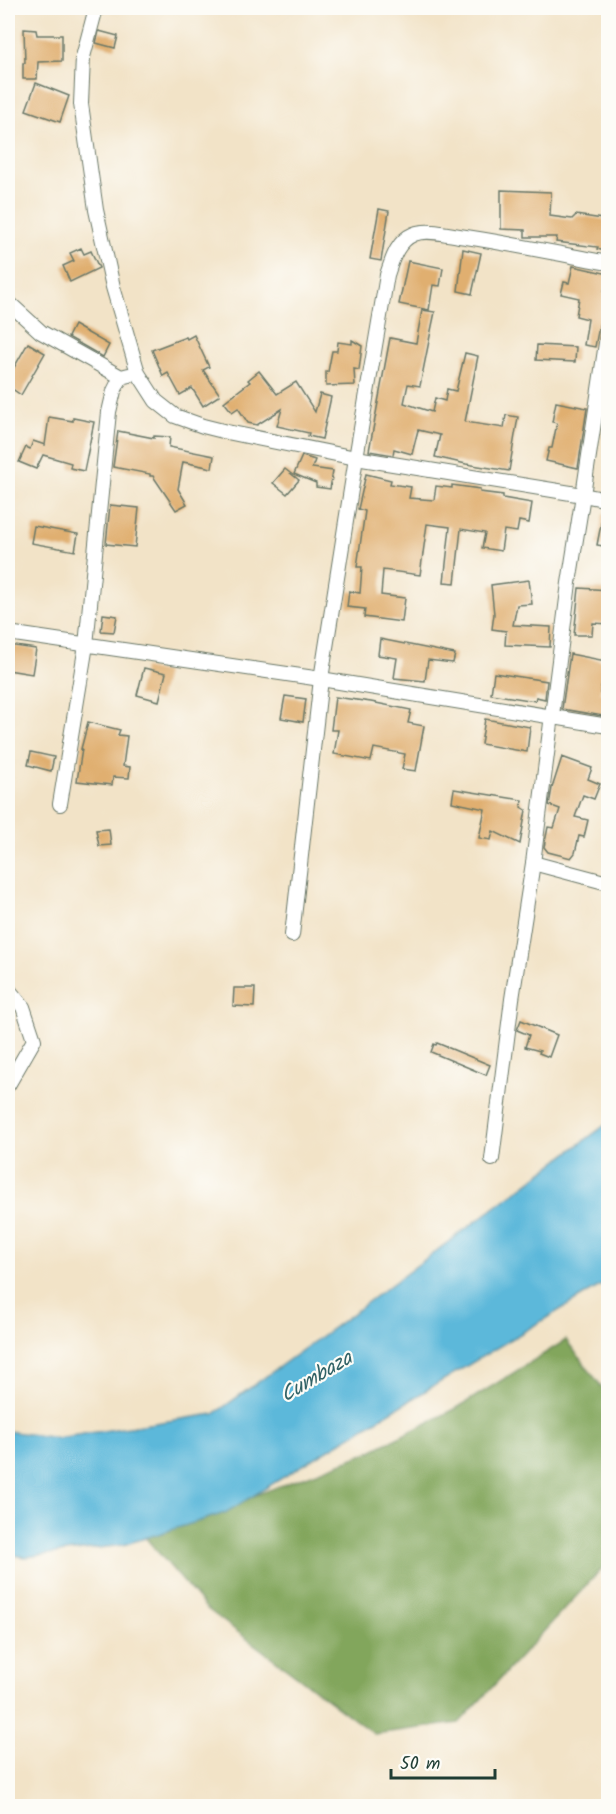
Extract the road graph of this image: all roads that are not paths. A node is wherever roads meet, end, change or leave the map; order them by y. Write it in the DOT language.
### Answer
graph roads {
  1 [pos="96,8"];
  2 [pos="609,263"];
  3 [pos="8,302"];
  4 [pos="609,330"];
  5 [pos="138,373"];
  6 [pos="121,377"];
  7 [pos="356,458"];
  8 [pos="582,495"];
  9 [pos="609,500"];
  10 [pos="8,633"];
  11 [pos="86,645"];
  12 [pos="321,679"];
  13 [pos="551,717"];
  14 [pos="609,726"];
  15 [pos="60,804"];
  16 [pos="533,862"];
  17 [pos="609,883"];
  18 [pos="292,935"];
  19 [pos="8,989"];
  20 [pos="8,1085"];
  21 [pos="492,1159"];
  1 -- 5 [label="street"];
  2 -- 7 [label="street"];
  3 -- 6 [label="street"];
  4 -- 8 [label="street"];
  5 -- 6 [label="street"];
  5 -- 7 [label="street"];
  6 -- 11 [label="street"];
  7 -- 8 [label="street"];
  7 -- 12 [label="street"];
  8 -- 9 [label="street"];
  8 -- 13 [label="street"];
  10 -- 11 [label="street"];
  11 -- 12 [label="street"];
  11 -- 15 [label="street"];
  12 -- 13 [label="street"];
  12 -- 18 [label="street"];
  13 -- 14 [label="street"];
  13 -- 16 [label="street"];
  16 -- 17 [label="street"];
  16 -- 21 [label="street"];
  19 -- 20 [label="street"];
}
